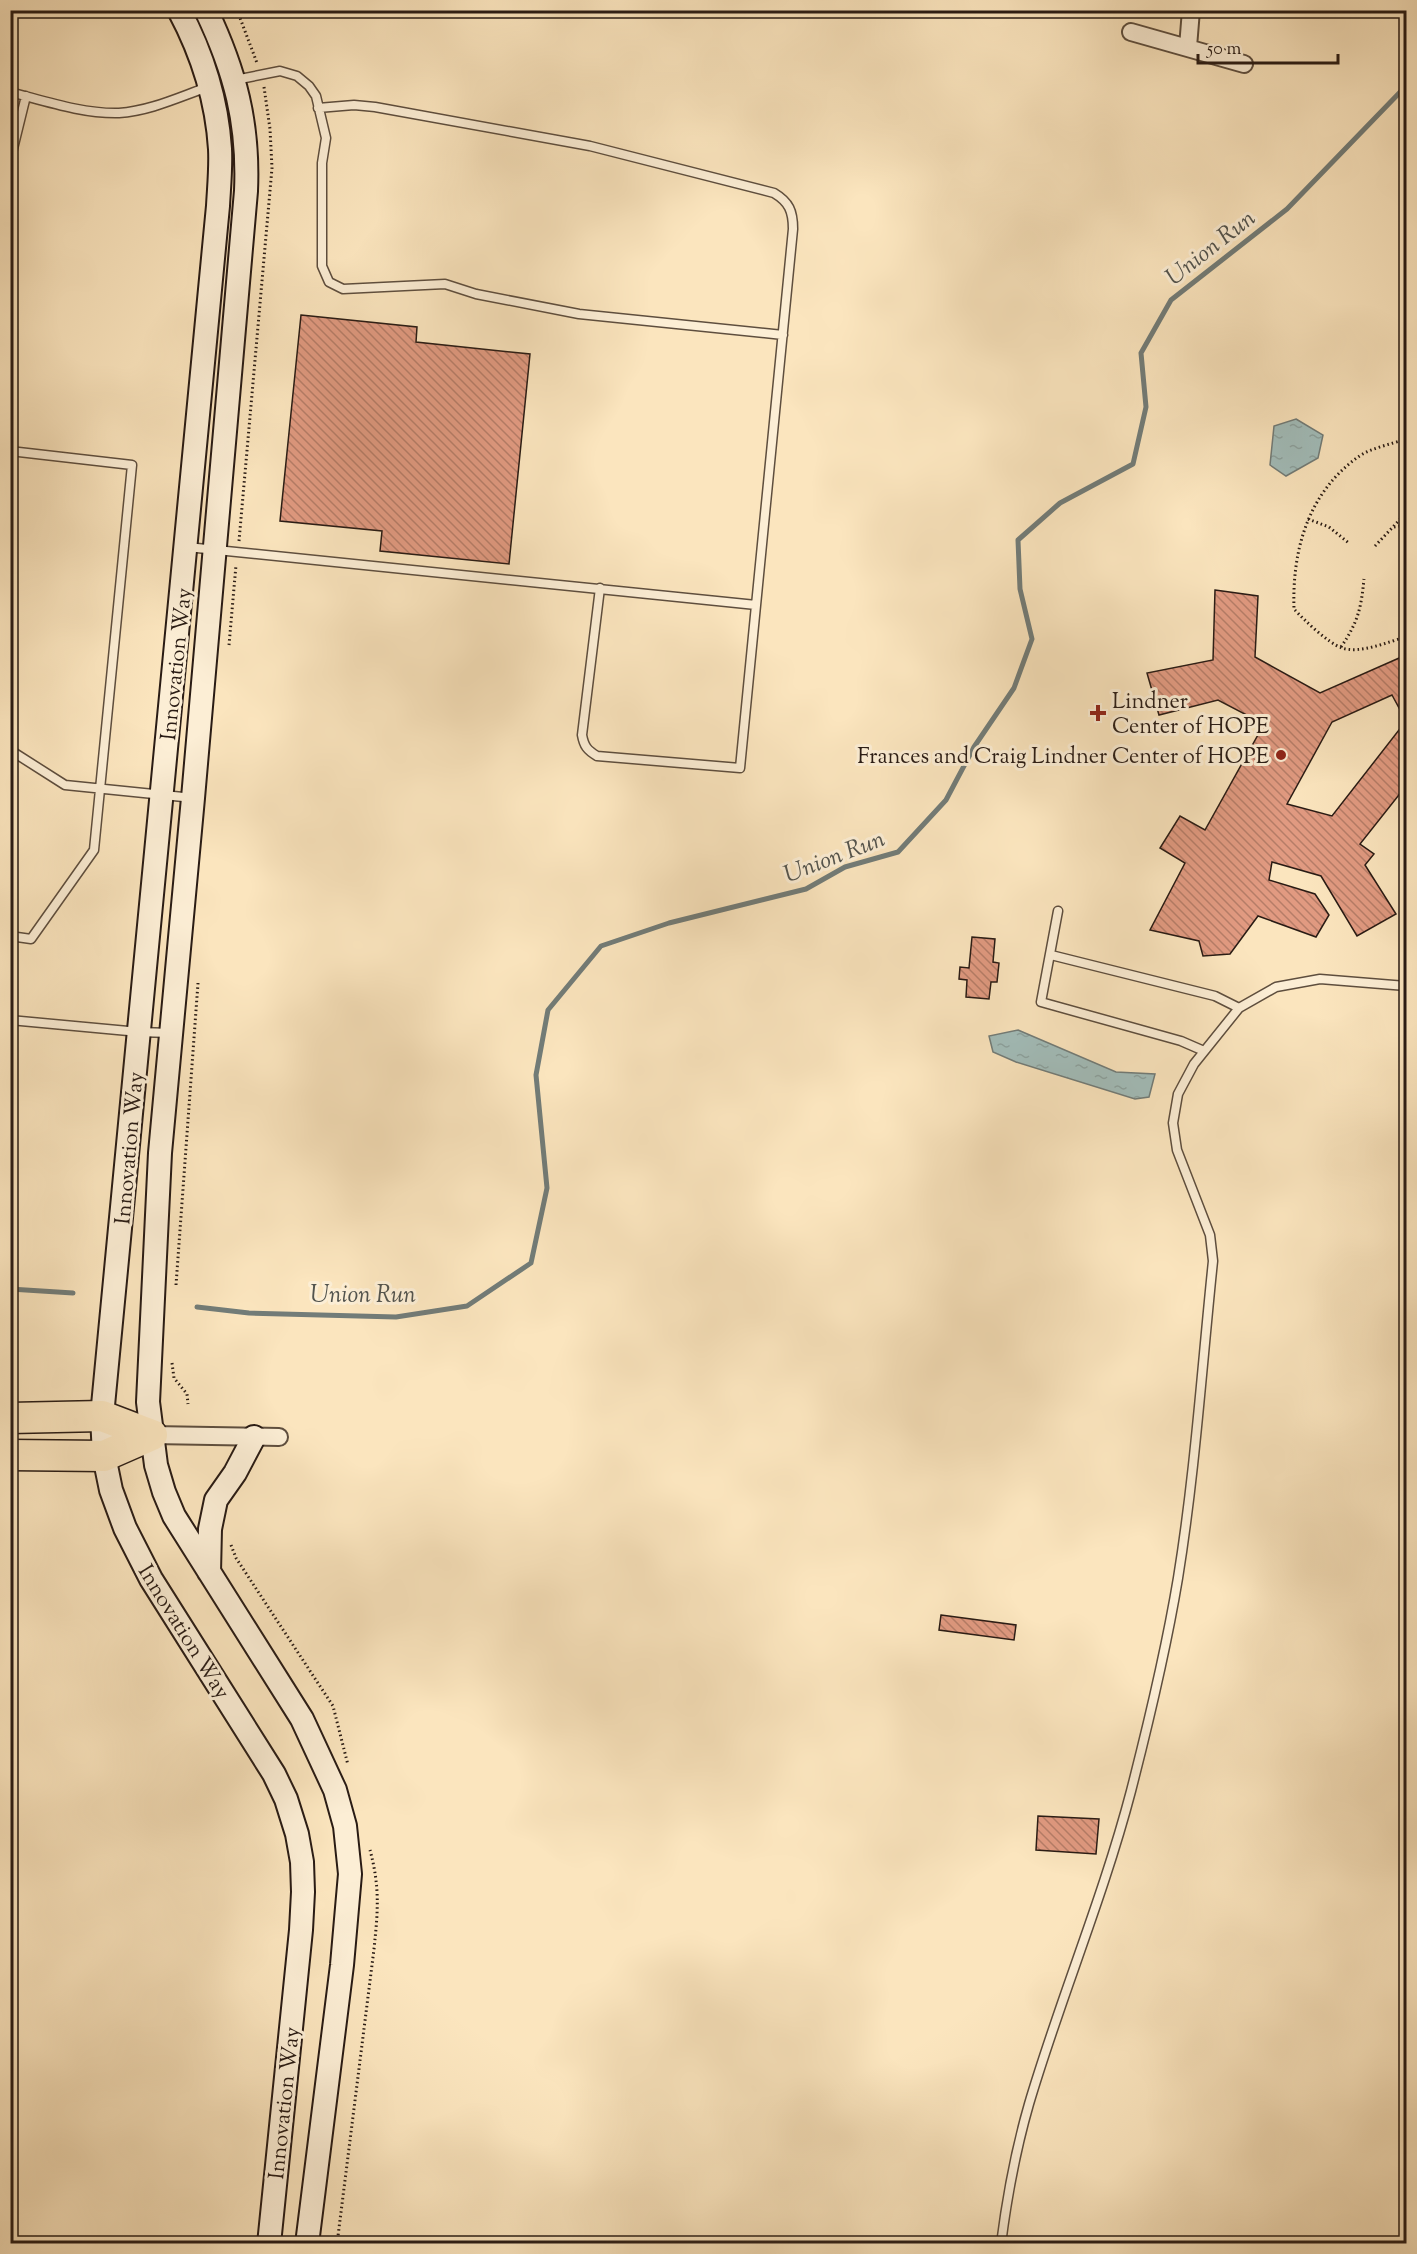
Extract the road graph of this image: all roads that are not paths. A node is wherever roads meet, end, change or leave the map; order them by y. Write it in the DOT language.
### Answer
graph roads {
  1 [pos="179,10"];
  2 [pos="206,10"];
  3 [pos="1191,10"];
  4 [pos="1131,32"];
  5 [pos="1188,47"];
  6 [pos="1244,64"];
  7 [pos="222,84"];
  8 [pos="10,92"];
  9 [pos="27,96"];
  10 [pos="318,108"];
  11 [pos="10,161"];
  12 [pos="783,334"];
  13 [pos="10,451"];
  14 [pos="186,547"];
  15 [pos="216,549"];
  16 [pos="600,588"];
  17 [pos="756,605"];
  18 [pos="10,750"];
  19 [pos="100,789"];
  20 [pos="162,795"];
  21 [pos="193,798"];
  22 [pos="1058,911"];
  23 [pos="10,936"];
  24 [pos="1051,955"];
  25 [pos="1407,986"];
  26 [pos="1239,1008"];
  27 [pos="10,1020"];
  28 [pos="139,1032"];
  29 [pos="171,1033"];
  30 [pos="1204,1051"];
  31 [pos="102,1416"];
  32 [pos="10,1419"];
  33 [pos="152,1435"];
  34 [pos="254,1437"];
  35 [pos="279,1437"];
  36 [pos="10,1455"];
  37 [pos="104,1456"];
  38 [pos="209,1572"];
  39 [pos="269,2244"];
  40 [pos="307,2244"];
  41 [pos="1001,2244"];
  1 -- 7 [label="main road, Innovation Way"];
  2 -- 7 [label="main road, Innovation Way"];
  3 -- 5 [label="street"];
  4 -- 5 [label="street"];
  5 -- 6 [label="street"];
  7 -- 9 [label="lane"];
  7 -- 10 [label="lane"];
  7 -- 14 [label="main road, Innovation Way"];
  7 -- 15 [label="main road, Innovation Way"];
  8 -- 9 [label="lane"];
  9 -- 11 [label="lane"];
  10 -- 12 [label="lane"];
  10 -- 12 [label="lane"];
  12 -- 17 [label="lane"];
  13 -- 19 [label="lane"];
  14 -- 15 [label="lane"];
  14 -- 20 [label="main road, Innovation Way"];
  15 -- 16 [label="lane"];
  15 -- 21 [label="main road, Innovation Way"];
  16 -- 17 [label="lane"];
  16 -- 17 [label="lane"];
  18 -- 19 [label="lane"];
  19 -- 20 [label="lane"];
  19 -- 23 [label="lane"];
  20 -- 21 [label="lane"];
  20 -- 28 [label="main road, Innovation Way"];
  21 -- 29 [label="main road, Innovation Way"];
  22 -- 24 [label="lane"];
  24 -- 26 [label="lane"];
  24 -- 30 [label="lane"];
  25 -- 26 [label="lane"];
  26 -- 30 [label="lane"];
  27 -- 28 [label="lane"];
  28 -- 29 [label="lane"];
  28 -- 31 [label="main road, Innovation Way"];
  29 -- 33 [label="main road, Innovation Way"];
  30 -- 41 [label="lane"];
  31 -- 32 [label="highway"];
  31 -- 33 [label="highway"];
  31 -- 37 [label="main road, Innovation Way"];
  33 -- 34 [label="street"];
  33 -- 37 [label="highway"];
  33 -- 38 [label="main road, Innovation Way"];
  34 -- 35 [label="street"];
  34 -- 38 [label="main road"];
  36 -- 37 [label="highway"];
  37 -- 39 [label="main road, Innovation Way"];
  38 -- 40 [label="main road, Innovation Way"];
}
